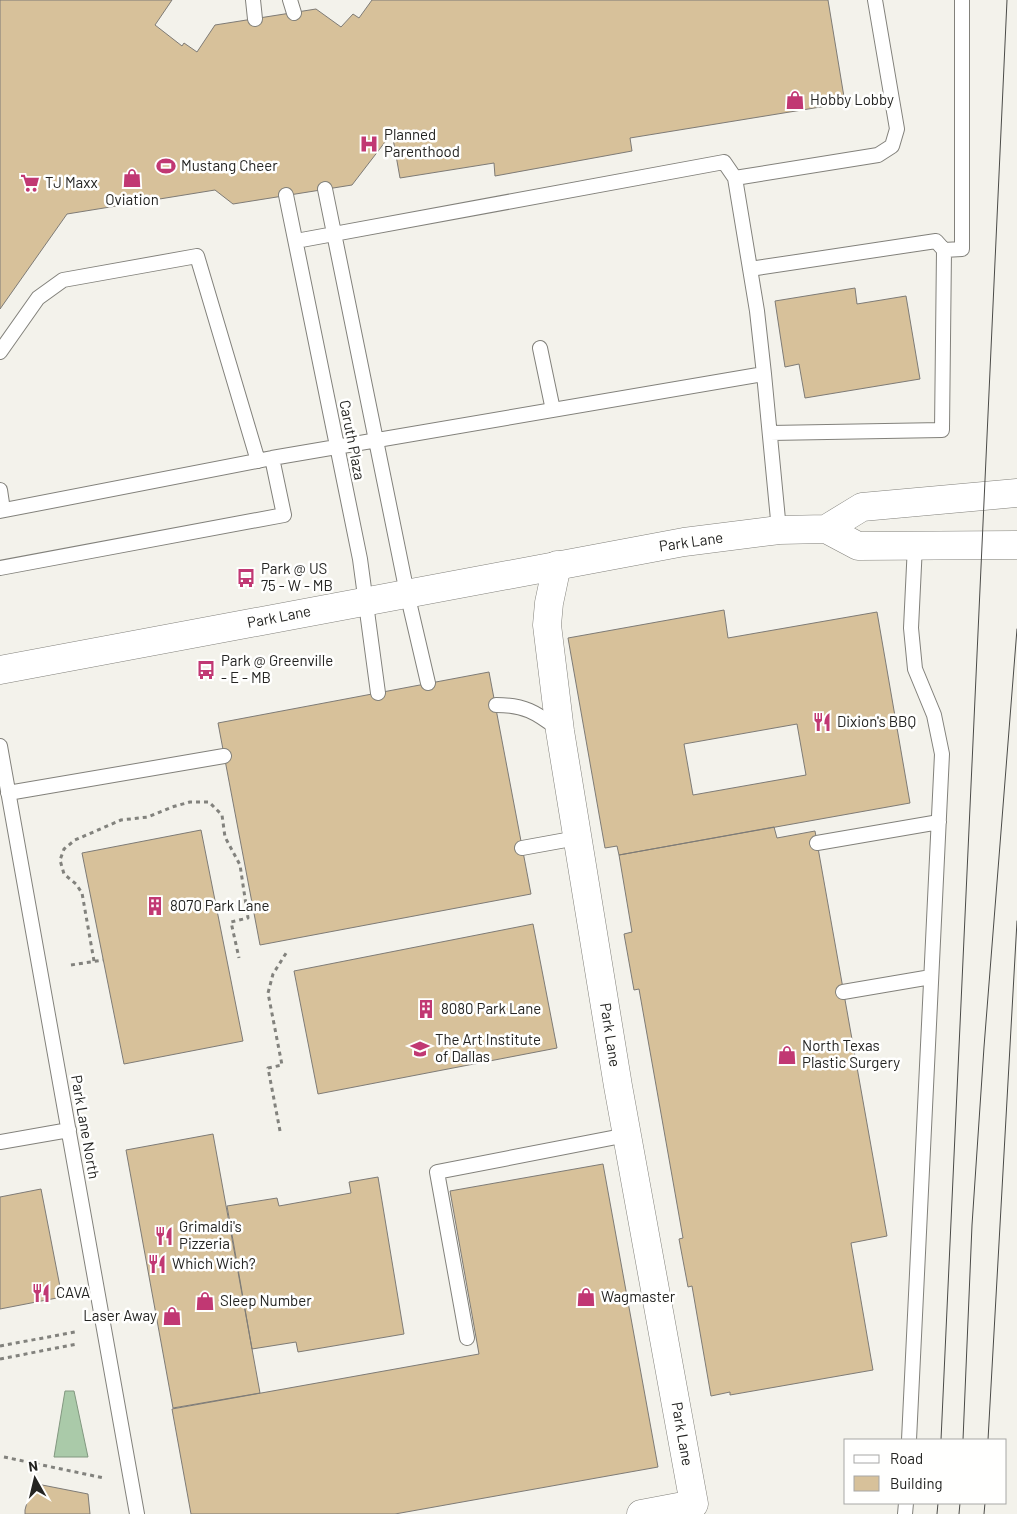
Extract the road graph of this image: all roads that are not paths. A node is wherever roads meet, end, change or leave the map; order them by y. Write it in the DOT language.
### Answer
graph roads {
  1 [pos="253,0"];
  2 [pos="876,0"];
  3 [pos="962,0"];
  4 [pos="255,19"];
  5 [pos="735,178"];
  6 [pos="325,189"];
  7 [pos="286,195"];
  8 [pos="334,234"];
  9 [pos="296,241"];
  10 [pos="944,250"];
  11 [pos="750,269"];
  12 [pos="540,348"];
  13 [pos="0,352"];
  14 [pos="764,374"];
  15 [pos="552,410"];
  16 [pos="770,433"];
  17 [pos="376,441"];
  18 [pos="337,448"];
  19 [pos="272,458"];
  20 [pos="258,461"];
  21 [pos="0,490"];
  22 [pos="1017,493"];
  23 [pos="2,511"];
  24 [pos="826,529"];
  25 [pos="779,530"];
  26 [pos="915,545"];
  27 [pos="1017,545"];
  28 [pos="557,565"];
  29 [pos="0,568"];
  30 [pos="407,594"];
  31 [pos="366,601"];
  32 [pos="0,670"];
  33 [pos="428,683"];
  34 [pos="378,693"];
  35 [pos="496,705"];
  36 [pos="560,731"];
  37 [pos="0,746"];
  38 [pos="224,756"];
  39 [pos="8,793"];
  40 [pos="939,822"];
  41 [pos="577,838"];
  42 [pos="817,843"];
  43 [pos="522,848"];
  44 [pos="931,978"];
  45 [pos="843,992"];
  46 [pos="69,1130"];
  47 [pos="627,1135"];
  48 [pos="0,1142"];
  49 [pos="467,1338"];
  50 [pos="909,1439"];
  51 [pos="695,1509"];
  52 [pos="136,1514"];
  53 [pos="641,1514"];
  1 -- 4 [label="lane"];
  2 -- 5 [label="lane"];
  3 -- 10 [label="lane"];
  5 -- 8 [label="lane"];
  5 -- 11 [label="lane"];
  6 -- 8 [label="lane, Caruth Plaza"];
  7 -- 9 [label="lane, Caruth Plaza"];
  8 -- 9 [label="lane"];
  8 -- 17 [label="lane, Caruth Plaza"];
  9 -- 18 [label="lane, Caruth Plaza"];
  10 -- 11 [label="lane"];
  10 -- 16 [label="lane"];
  11 -- 14 [label="lane"];
  12 -- 15 [label="lane"];
  13 -- 20 [label="lane"];
  14 -- 15 [label="lane"];
  14 -- 16 [label="lane"];
  15 -- 17 [label="lane"];
  16 -- 25 [label="lane"];
  17 -- 18 [label="lane"];
  17 -- 30 [label="lane, Caruth Plaza"];
  18 -- 19 [label="lane"];
  18 -- 31 [label="lane, Caruth Plaza"];
  19 -- 20 [label="lane"];
  19 -- 29 [label="lane"];
  20 -- 23 [label="lane"];
  21 -- 23 [label="lane"];
  22 -- 24 [label="main road"];
  24 -- 25 [label="main road, Park Lane"];
  24 -- 26 [label="main road, Park Lane"];
  25 -- 28 [label="main road, Park Lane"];
  26 -- 27 [label="main road, Park Lane"];
  26 -- 40 [label="lane"];
  28 -- 30 [label="main road, Park Lane"];
  28 -- 36 [label="main road, Park Lane"];
  30 -- 31 [label="main road, Park Lane"];
  30 -- 33 [label="lane, Caruth Plaza"];
  31 -- 32 [label="main road, Park Lane"];
  31 -- 34 [label="lane, Caruth Plaza"];
  35 -- 36 [label="lane"];
  36 -- 41 [label="main road, Park Lane"];
  37 -- 39 [label="lane, Park Lane North"];
  38 -- 39 [label="lane"];
  39 -- 46 [label="lane, Park Lane North"];
  40 -- 42 [label="lane"];
  40 -- 44 [label="lane"];
  41 -- 43 [label="lane"];
  41 -- 47 [label="main road, Park Lane"];
  44 -- 45 [label="lane"];
  44 -- 50 [label="lane"];
  46 -- 48 [label="lane"];
  46 -- 52 [label="lane, Park Lane North"];
  47 -- 49 [label="lane"];
  47 -- 51 [label="main road, Park Lane"];
  51 -- 53 [label="main road"];
}
